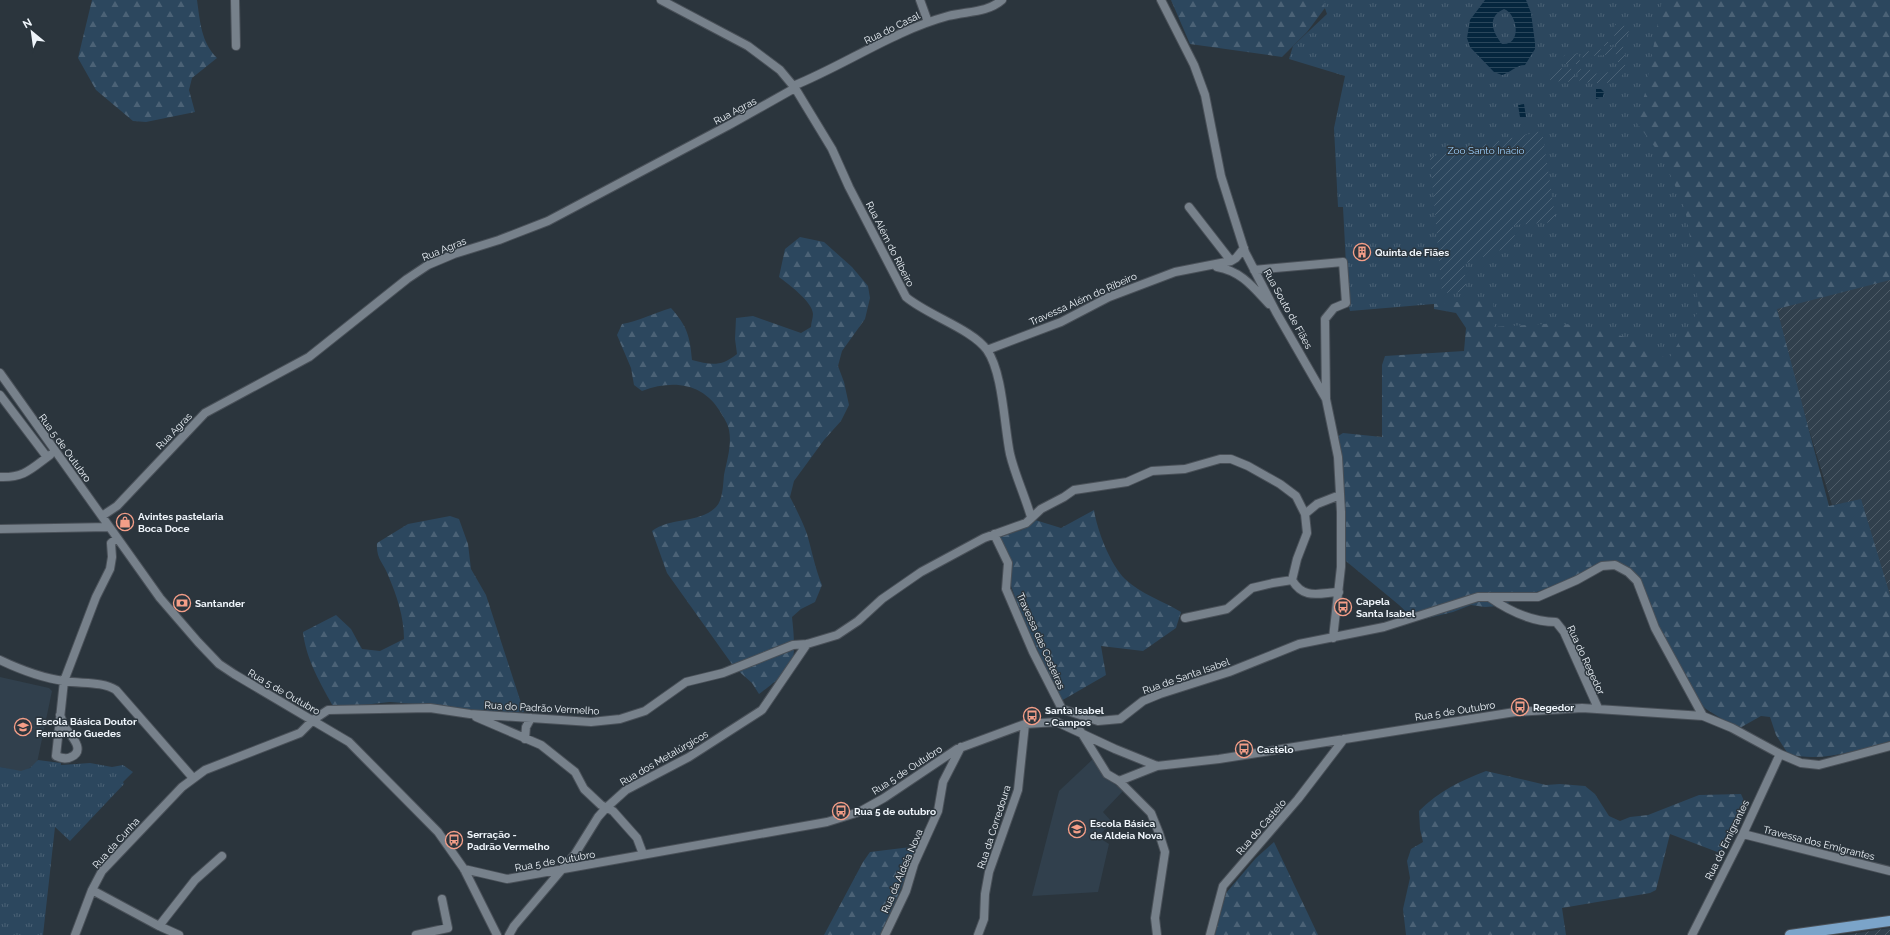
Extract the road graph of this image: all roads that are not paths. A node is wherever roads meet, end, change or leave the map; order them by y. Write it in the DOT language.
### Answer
graph roads {
  1 [pos="235,0"];
  2 [pos="661,0"];
  3 [pos="920,0"];
  4 [pos="1002,0"];
  5 [pos="1161,0"];
  6 [pos="928,22"];
  7 [pos="236,46"];
  8 [pos="794,87"];
  9 [pos="1189,207"];
  10 [pos="1244,248"];
  11 [pos="1231,261"];
  12 [pos="1212,266"];
  13 [pos="1254,270"];
  14 [pos="1276,312"];
  15 [pos="987,350"];
  16 [pos="0,373"];
  17 [pos="0,395"];
  18 [pos="1326,398"];
  19 [pos="55,451"];
  20 [pos="47,457"];
  21 [pos="0,477"];
  22 [pos="1340,495"];
  23 [pos="1305,514"];
  24 [pos="102,516"];
  25 [pos="1032,517"];
  26 [pos="109,527"];
  27 [pos="0,529"];
  28 [pos="994,534"];
  29 [pos="117,538"];
  30 [pos="1292,580"];
  31 [pos="1339,592"];
  32 [pos="1489,597"];
  33 [pos="1185,618"];
  34 [pos="1333,638"];
  35 [pos="807,644"];
  36 [pos="0,660"];
  37 [pos="64,682"];
  38 [pos="1598,708"];
  39 [pos="1062,709"];
  40 [pos="470,714"];
  41 [pos="60,715"];
  42 [pos="1703,716"];
  43 [pos="531,718"];
  44 [pos="313,720"];
  45 [pos="1057,722"];
  46 [pos="1025,724"];
  47 [pos="1081,732"];
  48 [pos="525,739"];
  49 [pos="1344,739"];
  50 [pos="1890,746"];
  51 [pos="961,747"];
  52 [pos="1780,754"];
  53 [pos="1157,766"];
  54 [pos="193,778"];
  55 [pos="1119,782"];
  56 [pos="606,808"];
  57 [pos="1743,834"];
  58 [pos="643,854"];
  59 [pos="222,856"];
  60 [pos="464,869"];
  61 [pos="562,870"];
  62 [pos="1890,871"];
  63 [pos="92,890"];
  64 [pos="442,899"];
  65 [pos="1890,921"];
  66 [pos="158,926"];
  67 [pos="75,935"];
  68 [pos="179,935"];
  69 [pos="416,935"];
  70 [pos="497,935"];
  71 [pos="510,935"];
  72 [pos="885,935"];
  73 [pos="978,935"];
  74 [pos="1158,935"];
  75 [pos="1210,935"];
  76 [pos="1692,935"];
  77 [pos="1790,935"];
  1 -- 7 [label="street"];
  2 -- 8 [label="street, Rua Além do Ribeiro"];
  3 -- 6 [label="street"];
  4 -- 6 [label="street, Rua do Casal"];
  5 -- 10 [label="street, Rua Souto de Fiães"];
  6 -- 8 [label="street, Rua do Casal"];
  8 -- 15 [label="street, Rua Além do Ribeiro"];
  8 -- 24 [label="street, Rua Agras"];
  9 -- 11 [label="street"];
  10 -- 11 [label="street"];
  10 -- 13 [label="street, Rua Souto de Fiães"];
  11 -- 12 [label="street, Travessa Além do Ribeiro"];
  12 -- 14 [label="street, Travessa Além do Ribeiro"];
  12 -- 15 [label="street, Travessa Além do Ribeiro"];
  13 -- 14 [label="street, Rua Souto de Fiães"];
  13 -- 18 [label="street"];
  14 -- 18 [label="street, Rua Souto de Fiães"];
  15 -- 25 [label="street, Rua Além do Ribeiro"];
  16 -- 19 [label="street, Rua 5 de Outubro"];
  17 -- 20 [label="street, Rua 5 de Outubro"];
  18 -- 22 [label="street, Rua Souto de Fiães"];
  19 -- 20 [label="street"];
  19 -- 24 [label="street, Rua 5 de Outubro"];
  20 -- 21 [label="street"];
  22 -- 23 [label="street"];
  22 -- 31 [label="street, Rua Souto de Fiães"];
  23 -- 25 [label="street, Rua do Padrão Vermelho"];
  23 -- 30 [label="street"];
  24 -- 26 [label="street, Rua 5 de Outubro"];
  25 -- 28 [label="street, Rua do Padrão Vermelho"];
  26 -- 27 [label="street"];
  26 -- 29 [label="street, Rua 5 de Outubro"];
  28 -- 35 [label="street, Rua do Padrão Vermelho"];
  28 -- 39 [label="street, Travessa das Costeiras"];
  29 -- 37 [label="street"];
  29 -- 44 [label="street, Rua 5 de Outubro"];
  30 -- 31 [label="street"];
  30 -- 33 [label="street"];
  31 -- 34 [label="street, Rua Souto de Fiães"];
  32 -- 34 [label="street, Rua de Santa Isabel"];
  32 -- 38 [label="street, Rua do Regedor"];
  32 -- 42 [label="street, Rua de Santa Isabel"];
  34 -- 39 [label="street, Rua de Santa Isabel"];
  35 -- 43 [label="street, Rua do Padrão Vermelho"];
  35 -- 56 [label="street, Rua dos Metalúrgicos"];
  36 -- 37 [label="street"];
  37 -- 41 [label="street"];
  37 -- 54 [label="street"];
  38 -- 42 [label="street, Rua 5 de Outubro"];
  38 -- 49 [label="street, Rua 5 de Outubro"];
  39 -- 45 [label="street"];
  40 -- 43 [label="street, Rua do Padrão Vermelho"];
  40 -- 44 [label="street, Rua do Padrão Vermelho"];
  40 -- 48 [label="street"];
  41 -- 41 [label="street"];
  42 -- 52 [label="street, Rua 5 de Outubro"];
  43 -- 48 [label="street"];
  44 -- 54 [label="street, Rua do Padrão Vermelho"];
  44 -- 60 [label="street, Rua 5 de Outubro"];
  45 -- 46 [label="street, Rua 5 de Outubro"];
  45 -- 47 [label="street, Rua 5 de Outubro"];
  46 -- 51 [label="street, Rua 5 de Outubro"];
  46 -- 73 [label="street, Rua da Corredoura"];
  47 -- 53 [label="street, Rua 5 de Outubro"];
  47 -- 55 [label="street"];
  48 -- 56 [label="street"];
  49 -- 53 [label="street, Rua 5 de Outubro"];
  49 -- 75 [label="street, Rua do Castelo"];
  50 -- 52 [label="street, Rua 5 de Outubro"];
  51 -- 58 [label="street, Rua 5 de Outubro"];
  51 -- 72 [label="street, Rua da Aldeia Nova"];
  52 -- 57 [label="street, Rua do Emigrantes"];
  53 -- 55 [label="street, Rua 5 de Outubro"];
  54 -- 63 [label="street, Rua da Cunha"];
  55 -- 74 [label="street"];
  56 -- 58 [label="street"];
  56 -- 61 [label="street, Rua dos Metalúrgicos"];
  57 -- 62 [label="street, Travessa dos Emigrantes"];
  57 -- 76 [label="street, Rua do Emigrantes"];
  58 -- 61 [label="street, Rua 5 de Outubro"];
  59 -- 66 [label="street"];
  60 -- 61 [label="street, Rua 5 de Outubro"];
  60 -- 70 [label="street"];
  61 -- 71 [label="street, Rua dos Metalúrgicos"];
  63 -- 66 [label="street"];
  63 -- 67 [label="street, Rua da Cunha"];
  64 -- 69 [label="street"];
  65 -- 77 [label="main road"];
  66 -- 68 [label="street"];
}
